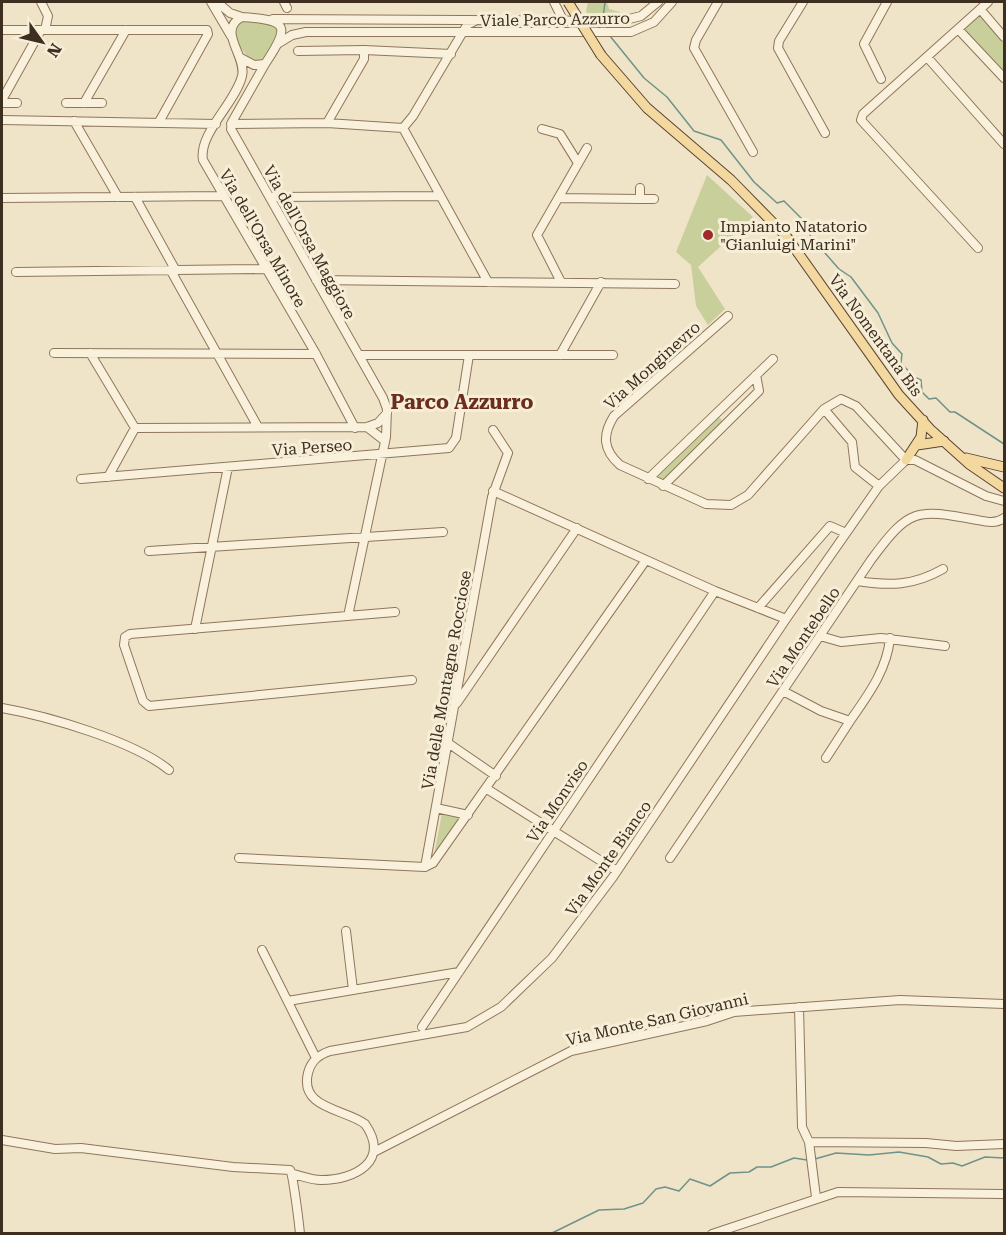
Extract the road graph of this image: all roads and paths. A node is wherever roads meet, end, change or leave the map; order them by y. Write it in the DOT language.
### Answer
graph roads {
  1 [pos="41,2"];
  2 [pos="211,2"];
  3 [pos="217,2"];
  4 [pos="554,2"];
  5 [pos="568,2"];
  6 [pos="658,2"];
  7 [pos="672,2"];
  8 [pos="718,2"];
  9 [pos="803,2"];
  10 [pos="887,2"];
  11 [pos="988,2"];
  12 [pos="980,9"];
  13 [pos="242,17"];
  14 [pos="273,19"];
  15 [pos="562,20"];
  16 [pos="454,21"];
  17 [pos="475,21"];
  18 [pos="958,29"];
  19 [pos="2,30"];
  20 [pos="43,30"];
  21 [pos="126,30"];
  22 [pos="463,33"];
  23 [pos="231,36"];
  24 [pos="1005,37"];
  25 [pos="279,43"];
  26 [pos="364,50"];
  27 [pos="298,51"];
  28 [pos="451,54"];
  29 [pos="927,57"];
  30 [pos="241,58"];
  31 [pos="266,64"];
  32 [pos="1005,78"];
  33 [pos="881,79"];
  34 [pos="2,101"];
  35 [pos="17,103"];
  36 [pos="66,103"];
  37 [pos="84,103"];
  38 [pos="102,103"];
  39 [pos="2,120"];
  40 [pos="74,122"];
  41 [pos="159,122"];
  42 [pos="327,123"];
  43 [pos="216,124"];
  44 [pos="231,124"];
  45 [pos="402,128"];
  46 [pos="542,129"];
  47 [pos="825,133"];
  48 [pos="1005,144"];
  49 [pos="587,148"];
  50 [pos="753,152"];
  51 [pos="578,163"];
  52 [pos="640,188"];
  53 [pos="223,196"];
  54 [pos="438,196"];
  55 [pos="118,197"];
  56 [pos="135,197"];
  57 [pos="270,197"];
  58 [pos="2,198"];
  59 [pos="559,198"];
  60 [pos="640,199"];
  61 [pos="654,199"];
  62 [pos="978,248"];
  63 [pos="266,269"];
  64 [pos="174,271"];
  65 [pos="16,272"];
  66 [pos="316,280"];
  67 [pos="488,282"];
  68 [pos="561,282"];
  69 [pos="602,282"];
  70 [pos="675,284"];
  71 [pos="728,316"];
  72 [pos="54,353"];
  73 [pos="90,353"];
  74 [pos="215,353"];
  75 [pos="316,354"];
  76 [pos="358,355"];
  77 [pos="469,355"];
  78 [pos="560,355"];
  79 [pos="613,355"];
  80 [pos="773,359"];
  81 [pos="756,375"];
  82 [pos="824,409"];
  83 [pos="387,413"];
  84 [pos="923,420"];
  85 [pos="258,427"];
  86 [pos="368,427"];
  87 [pos="135,428"];
  88 [pos="355,428"];
  89 [pos="493,430"];
  90 [pos="385,441"];
  91 [pos="944,441"];
  92 [pos="917,445"];
  93 [pos="958,454"];
  94 [pos="381,456"];
  95 [pos="906,460"];
  96 [pos="228,467"];
  97 [pos="1005,467"];
  98 [pos="108,477"];
  99 [pos="81,479"];
  100 [pos="648,479"];
  101 [pos="663,486"];
  102 [pos="879,486"];
  103 [pos="1005,488"];
  104 [pos="494,491"];
  105 [pos="1005,501"];
  106 [pos="1005,518"];
  107 [pos="577,528"];
  108 [pos="443,532"];
  109 [pos="846,533"];
  110 [pos="364,536"];
  111 [pos="212,547"];
  112 [pos="149,552"];
  113 [pos="646,560"];
  114 [pos="943,569"];
  115 [pos="857,581"];
  116 [pos="715,591"];
  117 [pos="758,608"];
  118 [pos="394,612"];
  119 [pos="348,616"];
  120 [pos="786,619"];
  121 [pos="195,629"];
  122 [pos="820,636"];
  123 [pos="890,638"];
  124 [pos="945,646"];
  125 [pos="412,680"];
  126 [pos="783,691"];
  127 [pos="455,706"];
  128 [pos="2,708"];
  129 [pos="850,721"];
  130 [pos="448,743"];
  131 [pos="826,759"];
  132 [pos="169,770"];
  133 [pos="496,776"];
  134 [pos="487,789"];
  135 [pos="436,808"];
  136 [pos="468,815"];
  137 [pos="553,831"];
  138 [pos="239,858"];
  139 [pos="670,858"];
  140 [pos="428,866"];
  141 [pos="617,871"];
  142 [pos="346,932"];
  143 [pos="262,950"];
  144 [pos="459,972"];
  145 [pos="353,990"];
  146 [pos="288,1001"];
  147 [pos="1005,1004"];
  148 [pos="799,1007"];
  149 [pos="422,1027"];
  150 [pos="316,1058"];
  151 [pos="2,1140"];
  152 [pos="809,1142"];
  153 [pos="1005,1144"];
  154 [pos="374,1152"];
  155 [pos="293,1174"];
  156 [pos="1005,1194"];
  157 [pos="816,1197"];
  158 [pos="300,1233"];
  159 [pos="712,1233"];
  1 -- 20 [label="street"];
  2 -- 23 [label="street"];
  3 -- 13 [label="street, Viale Parco Azzurro"];
  4 -- 15 [label="street"];
  5 -- 84 [label="main road, Via Nomentana Bis, bridge"];
  6 -- 15 [label="street, Viale Parco Azzurro"];
  7 -- 22 [label="street, Viale Parco Azzurro"];
  8 -- 50 [label="street"];
  9 -- 47 [label="street"];
  10 -- 33 [label="street"];
  11 -- 12 [label="street"];
  12 -- 18 [label="street"];
  12 -- 24 [label="street"];
  13 -- 14 [label="street, Viale Parco Azzurro"];
  13 -- 23 [label="street"];
  14 -- 16 [label="street, Viale Parco Azzurro"];
  14 -- 25 [label="street"];
  15 -- 17 [label="street, Viale Parco Azzurro"];
  16 -- 17 [label="street, Viale Parco Azzurro"];
  16 -- 22 [label="street, Viale Parco Azzurro"];
  17 -- 22 [label="street, Viale Parco Azzurro"];
  18 -- 29 [label="street"];
  18 -- 32 [label="street"];
  19 -- 20 [label="street"];
  20 -- 21 [label="street"];
  20 -- 34 [label="street"];
  21 -- 37 [label="street"];
  21 -- 41 [label="street"];
  22 -- 25 [label="street, Viale Parco Azzurro"];
  22 -- 28 [label="street"];
  23 -- 30 [label="street"];
  25 -- 31 [label="street"];
  26 -- 27 [label="street"];
  26 -- 28 [label="street"];
  26 -- 42 [label="street"];
  28 -- 45 [label="street"];
  29 -- 48 [label="street"];
  29 -- 62 [label="street"];
  30 -- 31 [label="street"];
  30 -- 43 [label="street, Via dell'Orsa Minore"];
  31 -- 44 [label="street"];
  34 -- 35 [label="street"];
  36 -- 37 [label="street"];
  37 -- 38 [label="street"];
  39 -- 40 [label="street"];
  40 -- 41 [label="street"];
  40 -- 55 [label="street"];
  41 -- 43 [label="street"];
  42 -- 44 [label="street"];
  42 -- 45 [label="street"];
  43 -- 53 [label="street, Via dell'Orsa Minore"];
  44 -- 57 [label="street, Via dell'Orsa Maggiore"];
  45 -- 54 [label="street"];
  46 -- 51 [label="street"];
  49 -- 51 [label="street"];
  51 -- 59 [label="street"];
  52 -- 60 [label="street"];
  53 -- 56 [label="street"];
  53 -- 63 [label="street, Via dell'Orsa Minore"];
  54 -- 57 [label="street"];
  54 -- 67 [label="street"];
  55 -- 56 [label="street"];
  55 -- 58 [label="street"];
  56 -- 64 [label="street"];
  57 -- 66 [label="street, Via dell'Orsa Maggiore"];
  59 -- 60 [label="street"];
  59 -- 68 [label="street"];
  60 -- 61 [label="street"];
  63 -- 64 [label="street"];
  63 -- 75 [label="street, Via dell'Orsa Minore"];
  64 -- 65 [label="street"];
  64 -- 74 [label="street"];
  66 -- 67 [label="street"];
  66 -- 76 [label="street, Via dell'Orsa Maggiore"];
  67 -- 68 [label="street"];
  68 -- 69 [label="street"];
  69 -- 70 [label="street"];
  69 -- 78 [label="street"];
  71 -- 100 [label="street, Via Monginevro"];
  72 -- 73 [label="street"];
  73 -- 74 [label="street"];
  73 -- 87 [label="street"];
  74 -- 75 [label="street"];
  74 -- 85 [label="street"];
  75 -- 88 [label="street, Via dell'Orsa Minore"];
  76 -- 77 [label="street"];
  76 -- 83 [label="street, Via dell'Orsa Maggiore"];
  77 -- 78 [label="street"];
  77 -- 94 [label="street, Via Perseo"];
  78 -- 79 [label="street"];
  80 -- 81 [label="street"];
  81 -- 100 [label="street"];
  81 -- 101 [label="street"];
  82 -- 95 [label="street"];
  82 -- 101 [label="street, Via Monginevro"];
  82 -- 102 [label="street"];
  83 -- 86 [label="street"];
  83 -- 90 [label="street"];
  84 -- 91 [label="main road, Via Nomentana Bis"];
  84 -- 92 [label="main road"];
  85 -- 87 [label="street"];
  85 -- 88 [label="street"];
  86 -- 88 [label="street"];
  86 -- 90 [label="street"];
  87 -- 98 [label="street"];
  89 -- 104 [label="street, Via delle Montagne Rocciose"];
  90 -- 94 [label="street"];
  91 -- 92 [label="main road"];
  91 -- 93 [label="main road, Via Nomentana Bis"];
  92 -- 95 [label="main road"];
  93 -- 97 [label="main road"];
  93 -- 103 [label="main road, Via Nomentana Bis"];
  94 -- 96 [label="street, Via Perseo"];
  94 -- 110 [label="street"];
  95 -- 102 [label="street, Via Monte Bianco"];
  95 -- 105 [label="street"];
  96 -- 98 [label="street, Via Perseo"];
  96 -- 111 [label="street"];
  98 -- 99 [label="street, Via Perseo"];
  100 -- 101 [label="street, Via Monginevro"];
  102 -- 109 [label="street, Via Monte Bianco"];
  104 -- 107 [label="street"];
  104 -- 127 [label="street, Via delle Montagne Rocciose"];
  106 -- 115 [label="street, Via Montebello"];
  107 -- 113 [label="street"];
  107 -- 127 [label="street"];
  108 -- 110 [label="street"];
  109 -- 117 [label="street"];
  109 -- 120 [label="street, Via Monte Bianco"];
  110 -- 111 [label="street"];
  110 -- 119 [label="street"];
  111 -- 112 [label="street"];
  111 -- 121 [label="street"];
  113 -- 116 [label="street"];
  113 -- 133 [label="street"];
  114 -- 115 [label="street"];
  115 -- 122 [label="street, Via Montebello"];
  116 -- 117 [label="street"];
  116 -- 137 [label="street, Via Monviso"];
  117 -- 120 [label="street"];
  118 -- 119 [label="street"];
  119 -- 121 [label="street"];
  120 -- 141 [label="street, Via Monte Bianco"];
  121 -- 125 [label="street"];
  122 -- 123 [label="street"];
  122 -- 126 [label="street, Via Montebello"];
  123 -- 124 [label="street"];
  123 -- 129 [label="street"];
  126 -- 129 [label="street"];
  126 -- 139 [label="street, Via Montebello"];
  127 -- 130 [label="street, Via delle Montagne Rocciose"];
  128 -- 132 [label="street"];
  129 -- 131 [label="street"];
  130 -- 133 [label="street"];
  130 -- 135 [label="street, Via delle Montagne Rocciose"];
  133 -- 134 [label="street"];
  134 -- 136 [label="street"];
  134 -- 137 [label="street"];
  135 -- 136 [label="street"];
  135 -- 140 [label="street, Via delle Montagne Rocciose"];
  136 -- 140 [label="street"];
  137 -- 141 [label="street"];
  137 -- 144 [label="street, Via Monviso"];
  138 -- 140 [label="street"];
  141 -- 150 [label="street, Via Monte Bianco"];
  142 -- 145 [label="street"];
  143 -- 146 [label="street"];
  144 -- 145 [label="street"];
  144 -- 149 [label="street, Via Monviso"];
  145 -- 146 [label="street"];
  146 -- 150 [label="street"];
  147 -- 148 [label="street, Via Monte San Giovanni"];
  148 -- 152 [label="street"];
  148 -- 154 [label="street, Via Monte San Giovanni"];
  150 -- 154 [label="street"];
  151 -- 155 [label="street"];
  152 -- 153 [label="street"];
  152 -- 157 [label="street"];
  154 -- 155 [label="street"];
  155 -- 158 [label="street"];
  156 -- 157 [label="street"];
  157 -- 159 [label="street"];
}
